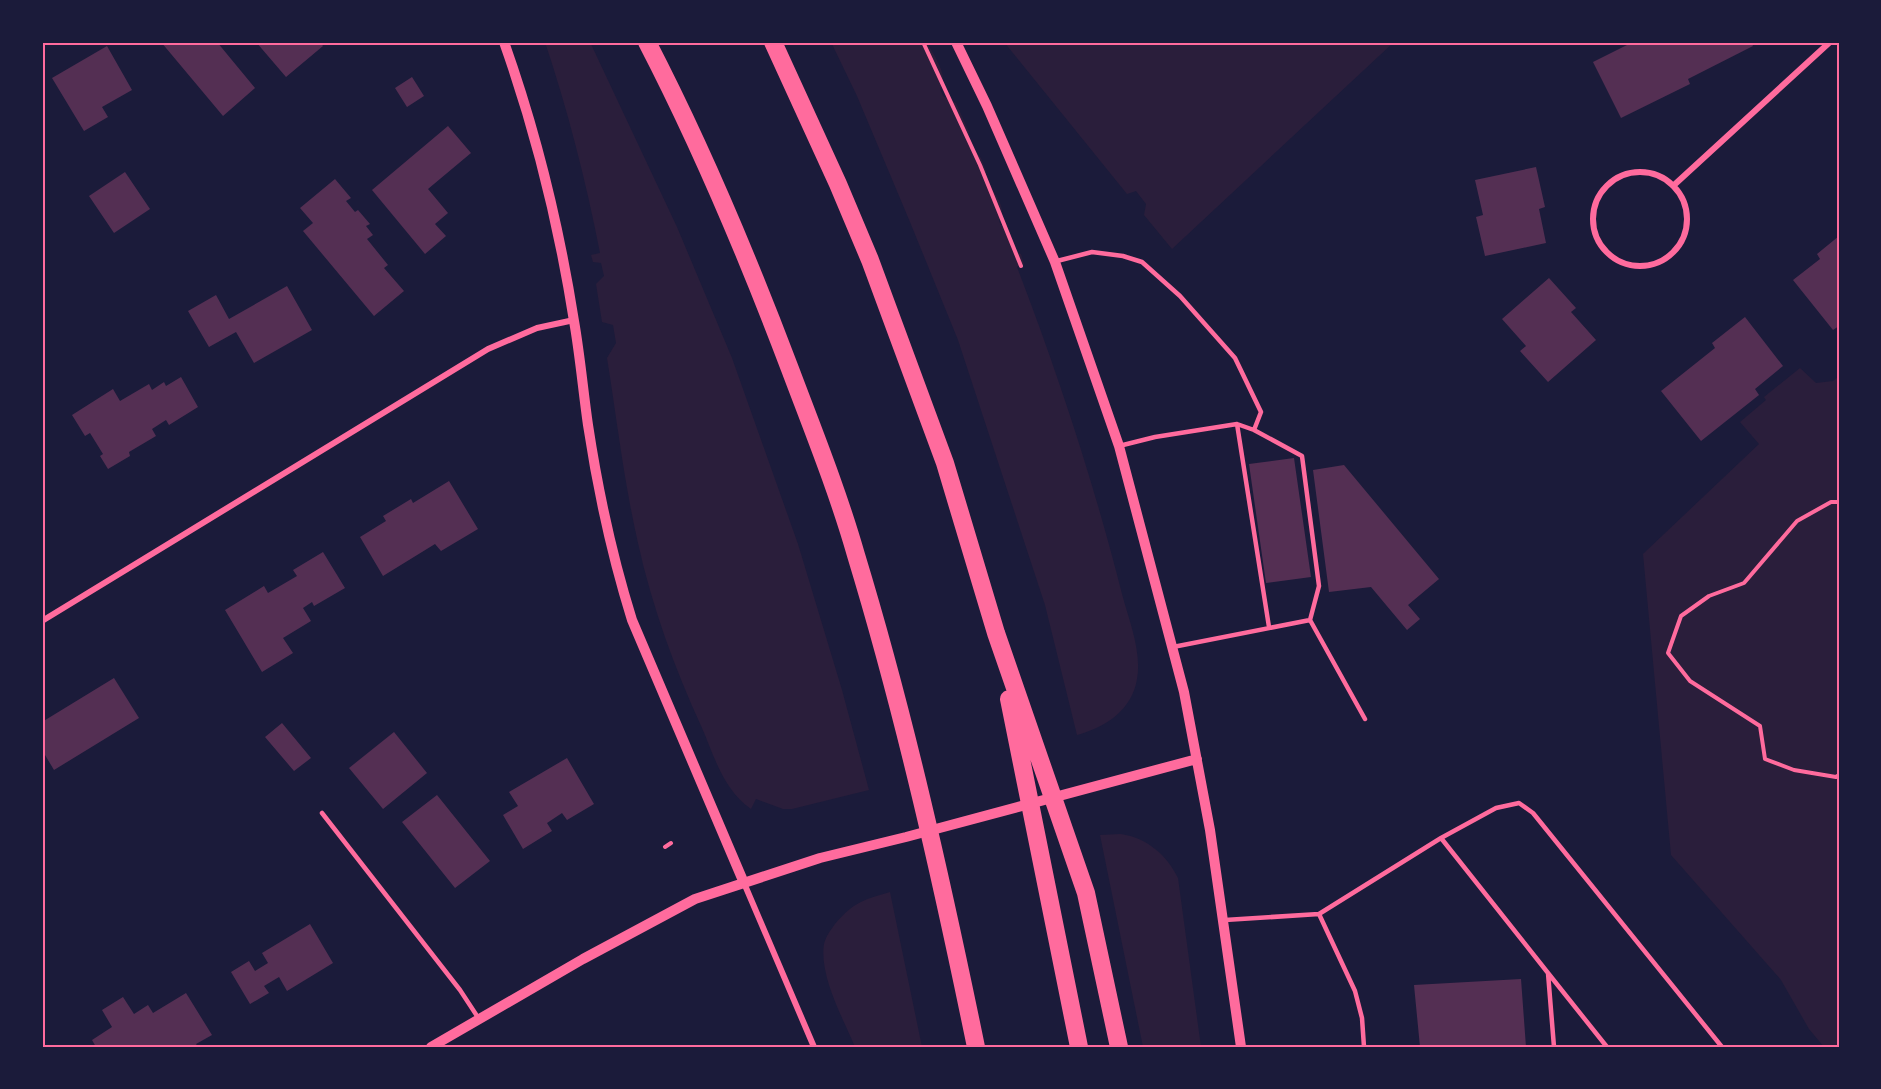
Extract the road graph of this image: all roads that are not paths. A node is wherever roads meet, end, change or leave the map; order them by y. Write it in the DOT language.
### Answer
graph roads {
  1 [pos="504,42"];
  2 [pos="647,42"];
  3 [pos="773,42"];
  4 [pos="956,42"];
  5 [pos="1830,42"];
  6 [pos="1673,186"];
  7 [pos="1055,262"];
  8 [pos="574,320"];
  9 [pos="1237,424"];
  10 [pos="1254,430"];
  11 [pos="1119,446"];
  12 [pos="1310,620"];
  13 [pos="42,621"];
  14 [pos="1269,627"];
  15 [pos="996,633"];
  16 [pos="1173,647"];
  17 [pos="1365,719"];
  18 [pos="1197,759"];
  19 [pos="322,813"];
  20 [pos="1441,838"];
  21 [pos="744,883"];
  22 [pos="1319,914"];
  23 [pos="1224,920"];
  24 [pos="1548,973"];
  25 [pos="479,1019"];
  26 [pos="431,1047"];
  27 [pos="814,1047"];
  28 [pos="976,1047"];
  29 [pos="1079,1047"];
  30 [pos="1119,1047"];
  31 [pos="1242,1047"];
  32 [pos="1364,1047"];
  33 [pos="1554,1047"];
  34 [pos="1607,1047"];
  35 [pos="1722,1047"];
  1 -- 8 [label="street"];
  2 -- 28 [label="highway"];
  3 -- 15 [label="highway"];
  4 -- 7 [label="street"];
  5 -- 6 [label="street"];
  6 -- 6 [label="street"];
  7 -- 10 [label="lane"];
  7 -- 11 [label="street"];
  8 -- 13 [label="street"];
  8 -- 21 [label="street"];
  9 -- 10 [label="lane"];
  9 -- 11 [label="lane"];
  9 -- 14 [label="lane"];
  10 -- 12 [label="lane"];
  11 -- 16 [label="street"];
  12 -- 14 [label="lane"];
  12 -- 17 [label="lane"];
  14 -- 16 [label="lane"];
  15 -- 29 [label="highway"];
  15 -- 30 [label="highway"];
  16 -- 18 [label="street"];
  18 -- 21 [label="street"];
  18 -- 23 [label="street"];
  19 -- 25 [label="lane"];
  20 -- 22 [label="lane"];
  20 -- 24 [label="lane"];
  20 -- 35 [label="lane"];
  21 -- 25 [label="street"];
  21 -- 27 [label="street"];
  22 -- 23 [label="lane"];
  22 -- 32 [label="lane"];
  23 -- 31 [label="street"];
  24 -- 33 [label="lane"];
  24 -- 34 [label="lane"];
  25 -- 26 [label="street"];
}
